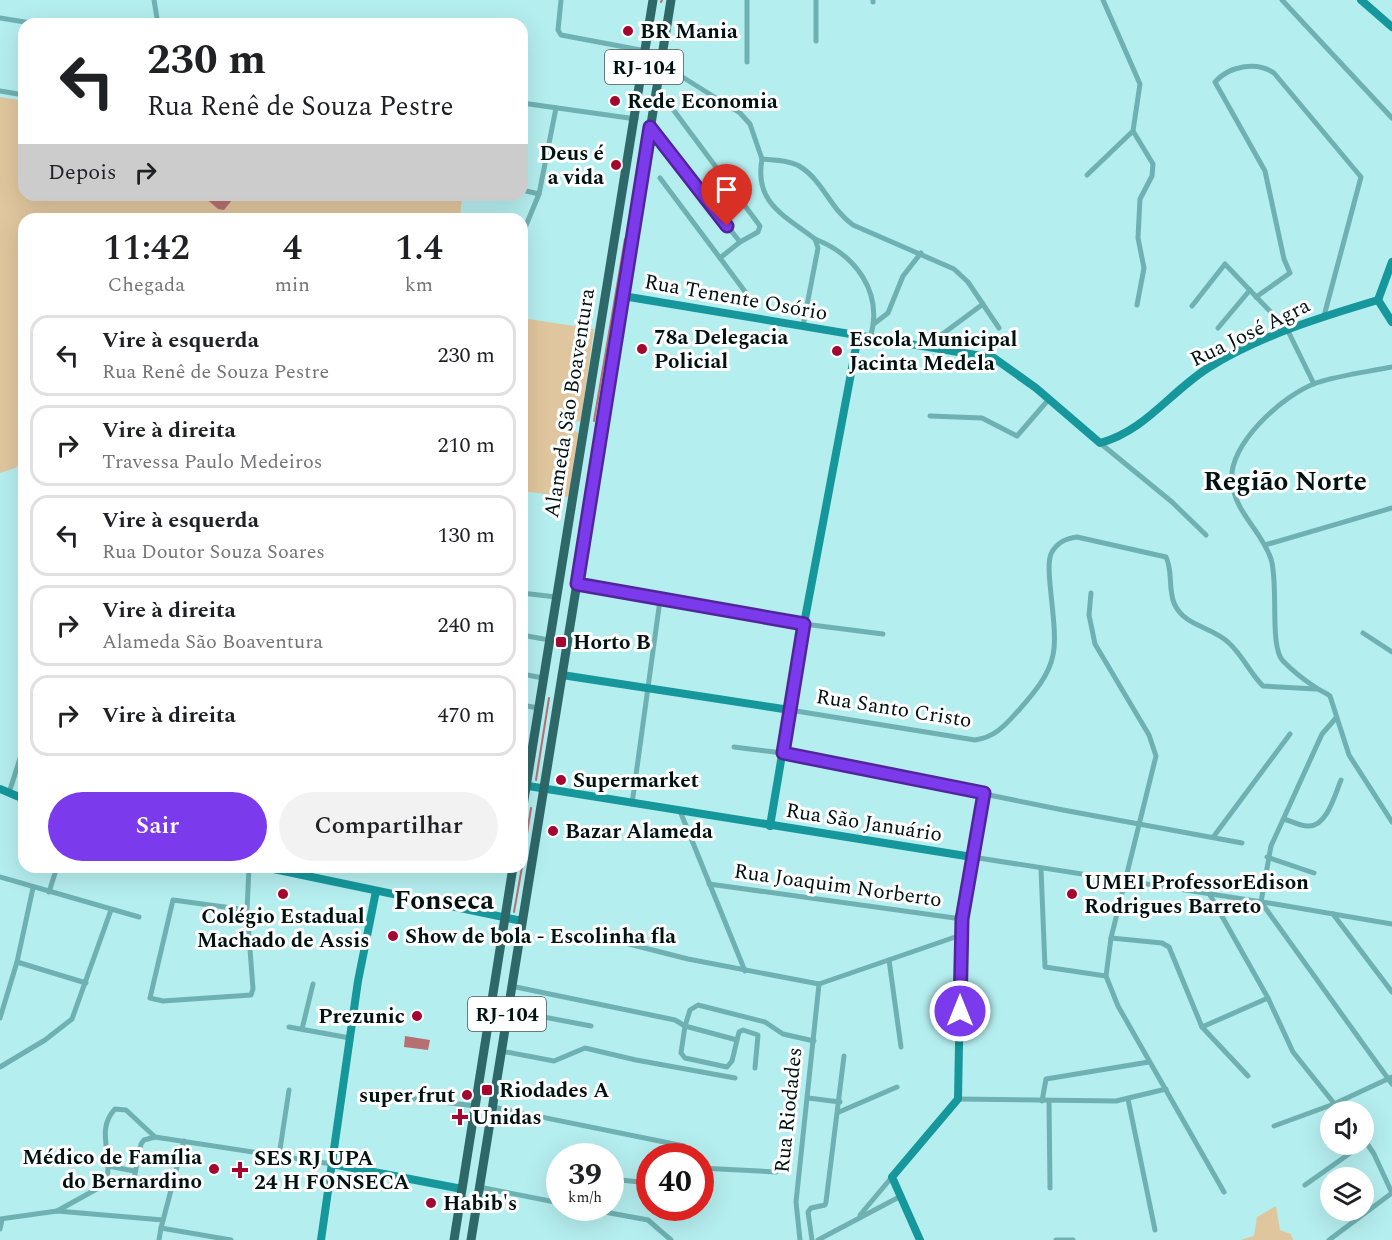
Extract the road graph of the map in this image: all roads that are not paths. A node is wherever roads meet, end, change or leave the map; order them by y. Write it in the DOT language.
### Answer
graph roads {
  1 [pos="154,0"];
  2 [pos="561,0"];
  3 [pos="654,0"];
  4 [pos="671,0"];
  5 [pos="747,0"];
  6 [pos="816,0"];
  7 [pos="1103,0"];
  8 [pos="1361,0"];
  9 [pos="1284,1"];
  10 [pos="0,18"];
  11 [pos="157,18"];
  12 [pos="18,21"];
  13 [pos="1392,27"];
  14 [pos="816,41"];
  15 [pos="646,51"];
  16 [pos="747,62"];
  17 [pos="660,63"];
  18 [pos="0,91"];
  19 [pos="18,94"];
  20 [pos="666,100"];
  21 [pos="528,104"];
  22 [pos="556,108"];
  23 [pos="1392,118"];
  24 [pos="636,119"];
  25 [pos="650,127"];
  26 [pos="1133,131"];
  27 [pos="762,159"];
  28 [pos="1087,175"];
  29 [pos="660,178"];
  30 [pos="528,191"];
  31 [pos="539,194"];
  32 [pos="528,221"];
  33 [pos="815,238"];
  34 [pos="740,242"];
  35 [pos="921,253"];
  36 [pos="720,258"];
  37 [pos="1392,262"];
  38 [pos="1250,290"];
  39 [pos="622,296"];
  40 [pos="1256,297"];
  41 [pos="1378,300"];
  42 [pos="983,304"];
  43 [pos="755,305"];
  44 [pos="1137,305"];
  45 [pos="1192,306"];
  46 [pos="1324,316"];
  47 [pos="1392,322"];
  48 [pos="875,323"];
  49 [pos="803,326"];
  50 [pos="999,328"];
  51 [pos="1218,328"];
  52 [pos="1287,329"];
  53 [pos="858,336"];
  54 [pos="870,338"];
  55 [pos="925,347"];
  56 [pos="1392,367"];
  57 [pos="1314,384"];
  58 [pos="1049,399"];
  59 [pos="930,416"];
  60 [pos="1100,443"];
  61 [pos="1392,508"];
  62 [pos="1206,535"];
  63 [pos="1265,545"];
  64 [pos="577,584"];
  65 [pos="1091,593"];
  66 [pos="528,594"];
  67 [pos="556,597"];
  68 [pos="660,600"];
  69 [pos="804,624"];
  70 [pos="1363,633"];
  71 [pos="883,634"];
  72 [pos="528,636"];
  73 [pos="549,640"];
  74 [pos="1392,652"];
  75 [pos="528,675"];
  76 [pos="562,675"];
  77 [pos="543,678"];
  78 [pos="647,688"];
  79 [pos="1316,689"];
  80 [pos="528,706"];
  81 [pos="538,708"];
  82 [pos="790,710"];
  83 [pos="1336,718"];
  84 [pos="1290,734"];
  85 [pos="734,747"];
  86 [pos="783,753"];
  87 [pos="528,764"];
  88 [pos="18,765"];
  89 [pos="1341,780"];
  90 [pos="528,786"];
  91 [pos="543,788"];
  92 [pos="0,789"];
  93 [pos="9,793"];
  94 [pos="984,793"];
  95 [pos="18,797"];
  96 [pos="632,804"];
  97 [pos="680,811"];
  98 [pos="1284,819"];
  99 [pos="1392,822"];
  100 [pos="1141,823"];
  101 [pos="770,826"];
  102 [pos="1214,836"];
  103 [pos="1242,843"];
  104 [pos="972,857"];
  105 [pos="1267,857"];
  106 [pos="1041,869"];
  107 [pos="55,873"];
  108 [pos="249,873"];
  109 [pos="303,873"];
  110 [pos="512,873"];
  111 [pos="1314,873"];
  112 [pos="0,877"];
  113 [pos="1124,881"];
  114 [pos="709,884"];
  115 [pos="33,888"];
  116 [pos="376,891"];
  117 [pos="49,892"];
  118 [pos="1210,895"];
  119 [pos="1261,902"];
  120 [pos="111,910"];
  121 [pos="248,910"];
  122 [pos="1333,914"];
  123 [pos="139,917"];
  124 [pos="505,917"];
  125 [pos="962,919"];
  126 [pos="522,921"];
  127 [pos="1392,924"];
  128 [pos="961,935"];
  129 [pos="1111,938"];
  130 [pos="617,941"];
  131 [pos="889,960"];
  132 [pos="17,962"];
  133 [pos="745,971"];
  134 [pos="1106,976"];
  135 [pos="86,983"];
  136 [pos="313,984"];
  137 [pos="819,984"];
  138 [pos="511,986"];
  139 [pos="1392,992"];
  140 [pos="1268,998"];
  141 [pos="507,1010"];
  142 [pos="0,1018"];
  143 [pos="591,1026"];
  144 [pos="685,1026"];
  145 [pos="289,1027"];
  146 [pos="1202,1028"];
  147 [pos="302,1029"];
  148 [pos="350,1038"];
  149 [pos="737,1040"];
  150 [pos="814,1041"];
  151 [pos="901,1047"];
  152 [pos="501,1051"];
  153 [pos="844,1056"];
  154 [pos="1149,1062"];
  155 [pos="0,1066"];
  156 [pos="754,1068"];
  157 [pos="1248,1076"];
  158 [pos="735,1078"];
  159 [pos="1390,1078"];
  160 [pos="1392,1084"];
  161 [pos="897,1087"];
  162 [pos="1166,1089"];
  163 [pos="289,1090"];
  164 [pos="390,1096"];
  165 [pos="808,1098"];
  166 [pos="1128,1099"];
  167 [pos="958,1100"];
  168 [pos="1042,1101"];
  169 [pos="1049,1101"];
  170 [pos="1332,1101"];
  171 [pos="1340,1101"];
  172 [pos="840,1102"];
  173 [pos="476,1107"];
  174 [pos="492,1107"];
  175 [pos="1320,1109"];
  176 [pos="839,1112"];
  177 [pos="1274,1126"];
  178 [pos="155,1137"];
  179 [pos="184,1141"];
  180 [pos="669,1143"];
  181 [pos="1346,1155"];
  182 [pos="1371,1155"];
  183 [pos="279,1156"];
  184 [pos="332,1164"];
  185 [pos="108,1166"];
  186 [pos="714,1169"];
  187 [pos="134,1171"];
  188 [pos="776,1172"];
  189 [pos="892,1177"];
  190 [pos="133,1184"];
  191 [pos="1305,1185"];
  192 [pos="479,1187"];
  193 [pos="1050,1188"];
  194 [pos="462,1189"];
  195 [pos="1224,1192"];
  196 [pos="1392,1193"];
  197 [pos="901,1196"];
  198 [pos="546,1200"];
  199 [pos="57,1211"];
  200 [pos="624,1215"];
  201 [pos="1,1219"];
  202 [pos="857,1219"];
  203 [pos="163,1220"];
  204 [pos="161,1228"];
  205 [pos="0,1229"];
  206 [pos="1155,1230"];
  207 [pos="822,1239"];
  208 [pos="159,1240"];
  209 [pos="231,1240"];
  210 [pos="321,1240"];
  211 [pos="454,1240"];
  212 [pos="471,1240"];
  213 [pos="671,1240"];
  214 [pos="800,1240"];
  215 [pos="812,1240"];
  216 [pos="920,1240"];
  217 [pos="1056,1240"];
  218 [pos="1073,1240"];
  219 [pos="1329,1240"];
  1 -- 11 [label="street"];
  2 -- 15 [label="street"];
  3 -- 15 [label="highway, Alameda São Boaventura / RJ-104"];
  4 -- 17 [label="highway, Alameda São Boaventura / RJ-104"];
  5 -- 16 [label="street"];
  6 -- 14 [label="street"];
  7 -- 26 [label="street"];
  8 -- 13 [label="street"];
  9 -- 23 [label="street"];
  10 -- 12 [label="street"];
  15 -- 24 [label="highway, Alameda São Boaventura / RJ-104"];
  17 -- 25 [label="highway, Alameda São Boaventura / RJ-104"];
  17 -- 27 [label="street"];
  18 -- 19 [label="street"];
  20 -- 34 [label="street"];
  21 -- 22 [label="street"];
  22 -- 24 [label="street"];
  22 -- 31 [label="street"];
  24 -- 67 [label="highway, Alameda São Boaventura / RJ-104"];
  25 -- 34 [label="street"];
  25 -- 39 [label="highway, Alameda São Boaventura / RJ-104"];
  26 -- 28 [label="street"];
  26 -- 44 [label="street"];
  27 -- 33 [label="street"];
  27 -- 35 [label="street"];
  29 -- 36 [label="street"];
  30 -- 31 [label="street"];
  31 -- 32 [label="street"];
  33 -- 48 [label="street"];
  33 -- 49 [label="street"];
  34 -- 36 [label="street"];
  35 -- 42 [label="street"];
  35 -- 48 [label="street"];
  36 -- 43 [label="street"];
  37 -- 41 [label="street"];
  38 -- 40 [label="street"];
  38 -- 45 [label="street"];
  38 -- 51 [label="street"];
  39 -- 49 [label="street, Rua Tenente Osório"];
  39 -- 64 [label="highway, Alameda São Boaventura / RJ-104"];
  40 -- 46 [label="street"];
  40 -- 52 [label="street"];
  41 -- 46 [label="street, Rua José Agra"];
  41 -- 47 [label="street"];
  42 -- 50 [label="street"];
  42 -- 55 [label="street"];
  46 -- 52 [label="street, Rua José Agra"];
  48 -- 54 [label="street"];
  49 -- 53 [label="street, Rua Tenente Osório"];
  52 -- 57 [label="street"];
  52 -- 60 [label="street, Rua José Agra"];
  53 -- 54 [label="street, Rua Tenente Osório"];
  53 -- 69 [label="street"];
  54 -- 55 [label="street, Rua Tenente Osório"];
  55 -- 58 [label="street, Rua Tenente Osório"];
  56 -- 57 [label="street"];
  57 -- 63 [label="street"];
  58 -- 59 [label="street"];
  58 -- 60 [label="street, Rua Tenente Osório"];
  60 -- 62 [label="street, Rua Tenente Osório"];
  61 -- 63 [label="street"];
  63 -- 79 [label="street"];
  64 -- 68 [label="street"];
  64 -- 76 [label="highway, Alameda São Boaventura / RJ-104"];
  65 -- 100 [label="street"];
  66 -- 67 [label="street"];
  67 -- 73 [label="highway, Alameda São Boaventura / RJ-104"];
  68 -- 69 [label="street"];
  68 -- 78 [label="street"];
  69 -- 71 [label="street"];
  69 -- 82 [label="street"];
  70 -- 74 [label="street"];
  72 -- 73 [label="street"];
  73 -- 77 [label="highway, Alameda São Boaventura / RJ-104"];
  75 -- 77 [label="street"];
  76 -- 78 [label="street, Rua Santo Cristo"];
  76 -- 91 [label="highway, Alameda São Boaventura / RJ-104"];
  77 -- 81 [label="highway, Alameda São Boaventura / RJ-104"];
  78 -- 82 [label="street, Rua Santo Cristo"];
  78 -- 96 [label="street"];
  79 -- 82 [label="street, Rua Santo Cristo"];
  79 -- 83 [label="street"];
  80 -- 81 [label="street"];
  81 -- 87 [label="highway, Alameda São Boaventura / RJ-104"];
  82 -- 86 [label="street"];
  83 -- 98 [label="street"];
  83 -- 99 [label="street"];
  84 -- 102 [label="street"];
  85 -- 86 [label="street"];
  86 -- 94 [label="street"];
  86 -- 101 [label="street"];
  88 -- 93 [label="street"];
  89 -- 98 [label="street"];
  90 -- 91 [label="street, Rua São Januário"];
  91 -- 96 [label="street, Rua São Januário"];
  91 -- 126 [label="highway, Alameda São Boaventura / RJ-104"];
  92 -- 93 [label="street"];
  93 -- 95 [label="street"];
  94 -- 100 [label="street"];
  94 -- 104 [label="street"];
  96 -- 97 [label="street, Rua São Januário"];
  97 -- 101 [label="street, Rua São Januário"];
  97 -- 114 [label="street"];
  98 -- 105 [label="street"];
  100 -- 102 [label="street"];
  100 -- 113 [label="street"];
  101 -- 104 [label="street, Rua São Januário"];
  102 -- 103 [label="street"];
  104 -- 106 [label="street, Rua São Januário"];
  104 -- 125 [label="street"];
  105 -- 111 [label="street"];
  105 -- 119 [label="street"];
  106 -- 113 [label="street, Rua São Januário"];
  106 -- 134 [label="street"];
  107 -- 117 [label="street"];
  108 -- 121 [label="street"];
  109 -- 116 [label="street"];
  110 -- 124 [label="highway, RJ-104"];
  112 -- 115 [label="street"];
  113 -- 118 [label="street, Rua São Januário"];
  113 -- 129 [label="street"];
  114 -- 125 [label="street, Rua Joaquim Norberto"];
  114 -- 133 [label="street"];
  115 -- 117 [label="street"];
  115 -- 132 [label="street"];
  116 -- 124 [label="street"];
  116 -- 148 [label="street"];
  117 -- 120 [label="street"];
  118 -- 119 [label="street, Rua São Januário"];
  118 -- 140 [label="street"];
  119 -- 122 [label="street, Rua São Januário"];
  119 -- 159 [label="street"];
  120 -- 123 [label="street"];
  120 -- 135 [label="street"];
  121 -- 121 [label="street"];
  122 -- 127 [label="street, Rua São Januário"];
  122 -- 139 [label="street"];
  124 -- 126 [label="street"];
  124 -- 173 [label="highway, RJ-104"];
  125 -- 128 [label="street"];
  126 -- 138 [label="highway, Alameda São Boaventura / RJ-104"];
  128 -- 131 [label="street"];
  128 -- 167 [label="street"];
  129 -- 134 [label="street"];
  129 -- 146 [label="street"];
  130 -- 133 [label="street"];
  131 -- 137 [label="street"];
  131 -- 151 [label="street"];
  132 -- 135 [label="street"];
  132 -- 142 [label="street"];
  133 -- 137 [label="street"];
  134 -- 154 [label="street"];
  135 -- 155 [label="street"];
  136 -- 147 [label="street"];
  137 -- 150 [label="street, Rua Riodades"];
  138 -- 141 [label="highway, Alameda São Boaventura / RJ-104"];
  138 -- 144 [label="street"];
  140 -- 146 [label="street"];
  140 -- 170 [label="street"];
  141 -- 143 [label="street"];
  141 -- 152 [label="highway, Alameda São Boaventura / RJ-104"];
  144 -- 149 [label="street"];
  144 -- 149 [label="street"];
  144 -- 150 [label="street"];
  145 -- 147 [label="street"];
  146 -- 157 [label="street"];
  147 -- 148 [label="street"];
  148 -- 184 [label="street"];
  149 -- 156 [label="street"];
  150 -- 165 [label="street, Rua Riodades"];
  152 -- 158 [label="street"];
  152 -- 174 [label="highway, Alameda São Boaventura / RJ-104"];
  153 -- 172 [label="street"];
  154 -- 162 [label="street"];
  154 -- 168 [label="street"];
  159 -- 160 [label="street"];
  159 -- 171 [label="street"];
  161 -- 176 [label="street"];
  162 -- 166 [label="street"];
  162 -- 195 [label="street"];
  163 -- 183 [label="street"];
  164 -- 173 [label="street"];
  165 -- 172 [label="street"];
  165 -- 214 [label="street, Rua Riodades"];
  166 -- 169 [label="street"];
  166 -- 206 [label="street"];
  167 -- 168 [label="street"];
  167 -- 189 [label="street"];
  168 -- 169 [label="street"];
  169 -- 193 [label="street"];
  172 -- 176 [label="street"];
  173 -- 194 [label="highway, RJ-104"];
  174 -- 180 [label="street"];
  174 -- 192 [label="highway, Alameda São Boaventura / RJ-104"];
  175 -- 177 [label="street"];
  176 -- 215 [label="street"];
  178 -- 179 [label="street"];
  178 -- 185 [label="street"];
  178 -- 187 [label="street"];
  179 -- 183 [label="street"];
  179 -- 203 [label="street"];
  181 -- 191 [label="street"];
  182 -- 196 [label="street"];
  183 -- 184 [label="street"];
  184 -- 194 [label="street"];
  184 -- 210 [label="street"];
  185 -- 187 [label="street"];
  185 -- 199 [label="street"];
  186 -- 188 [label="street"];
  187 -- 190 [label="street"];
  189 -- 197 [label="street"];
  189 -- 202 [label="street"];
  192 -- 198 [label="street"];
  192 -- 212 [label="highway, Alameda São Boaventura / RJ-104"];
  194 -- 211 [label="highway, RJ-104"];
  196 -- 219 [label="street"];
  197 -- 202 [label="street"];
  197 -- 216 [label="street"];
  199 -- 201 [label="street"];
  199 -- 203 [label="street"];
  200 -- 213 [label="street"];
  201 -- 205 [label="street"];
  202 -- 207 [label="street"];
  203 -- 204 [label="street"];
  204 -- 208 [label="street"];
  204 -- 209 [label="street"];
  217 -- 218 [label="street"];
}
